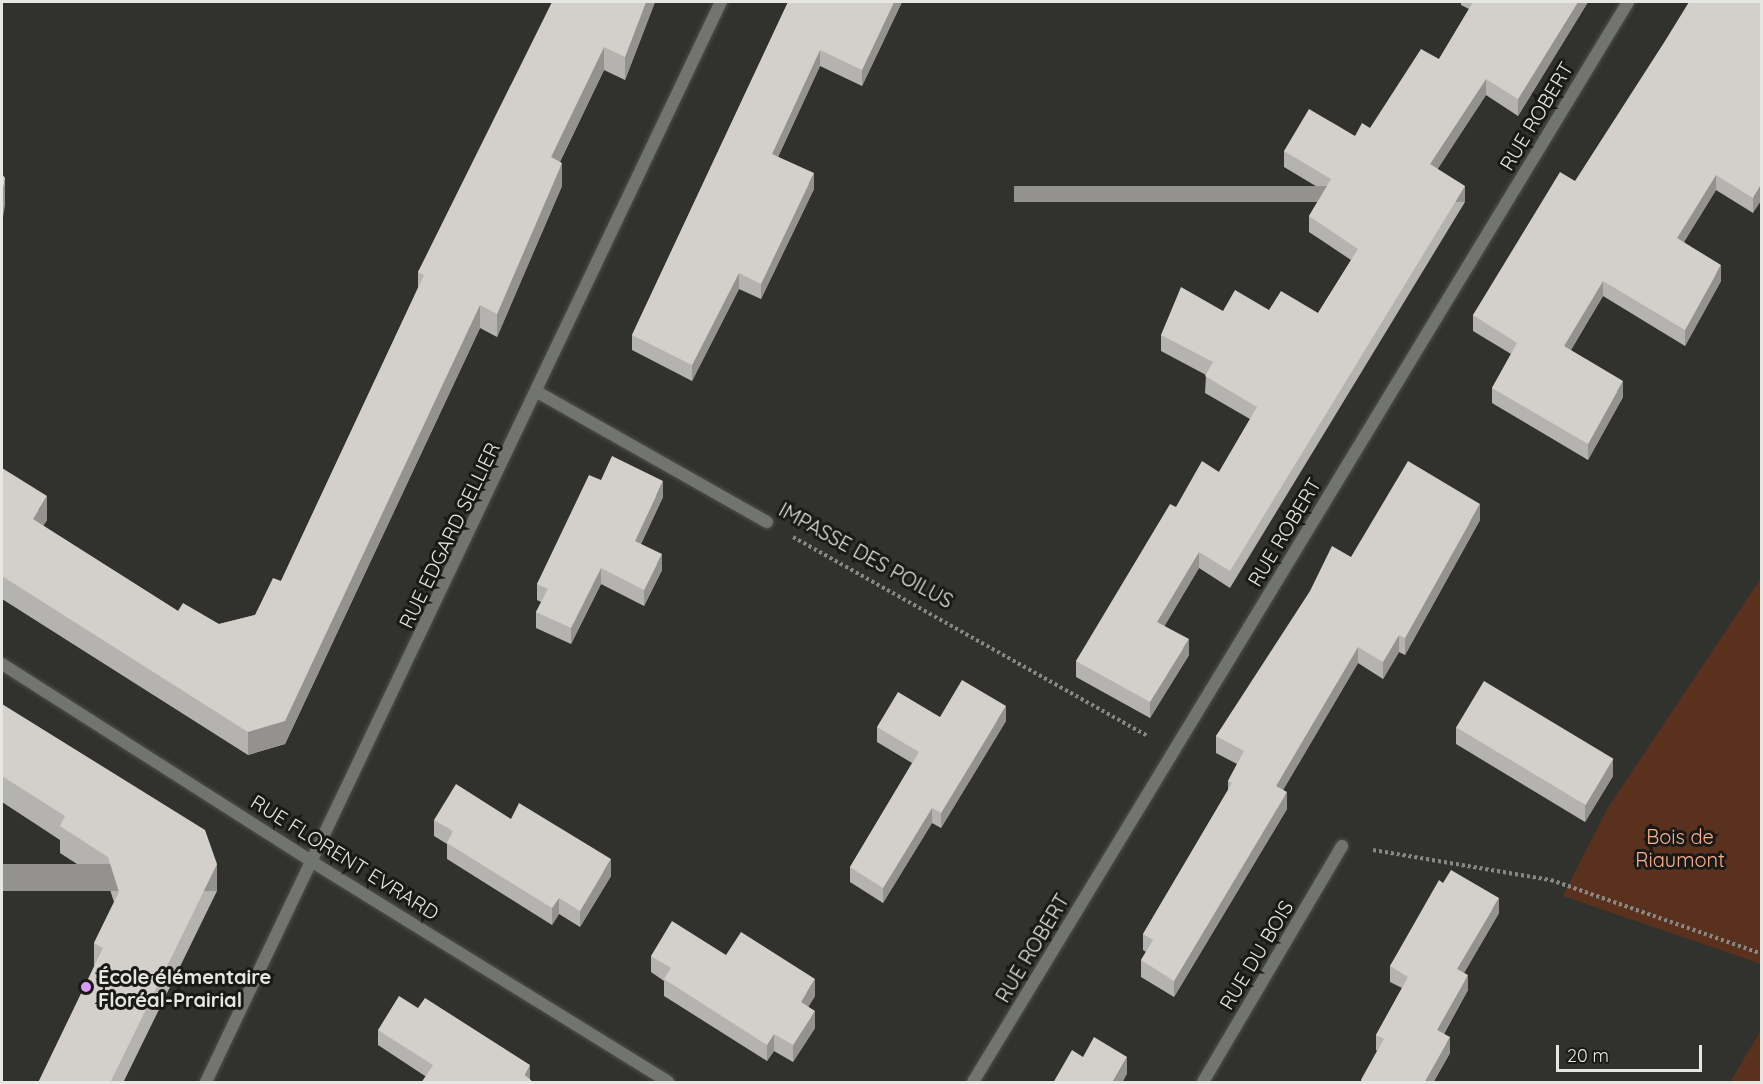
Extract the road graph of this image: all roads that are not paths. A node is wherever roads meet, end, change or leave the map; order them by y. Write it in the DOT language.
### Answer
graph roads {
  1 [pos="722,2"];
  2 [pos="1628,2"];
  3 [pos="539,393"];
  4 [pos="767,522"];
  5 [pos="2,664"];
  6 [pos="1342,846"];
  7 [pos="314,863"];
  8 [pos="206,1083"];
  9 [pos="668,1083"];
  10 [pos="973,1083"];
  11 [pos="1203,1083"];
  1 -- 3 [label="street, RUE EDGARD SELLIER"];
  2 -- 10 [label="street, RUE ROBERT"];
  3 -- 4 [label="street, IMPASSE DES POILUS"];
  3 -- 7 [label="street, RUE EDGARD SELLIER"];
  5 -- 7 [label="street, RUE FLORENT EVRARD"];
  6 -- 11 [label="street, RUE DU BOIS"];
  7 -- 8 [label="street, RUE EDGARD SELLIER"];
  7 -- 9 [label="street, RUE FLORENT EVRARD"];
}
